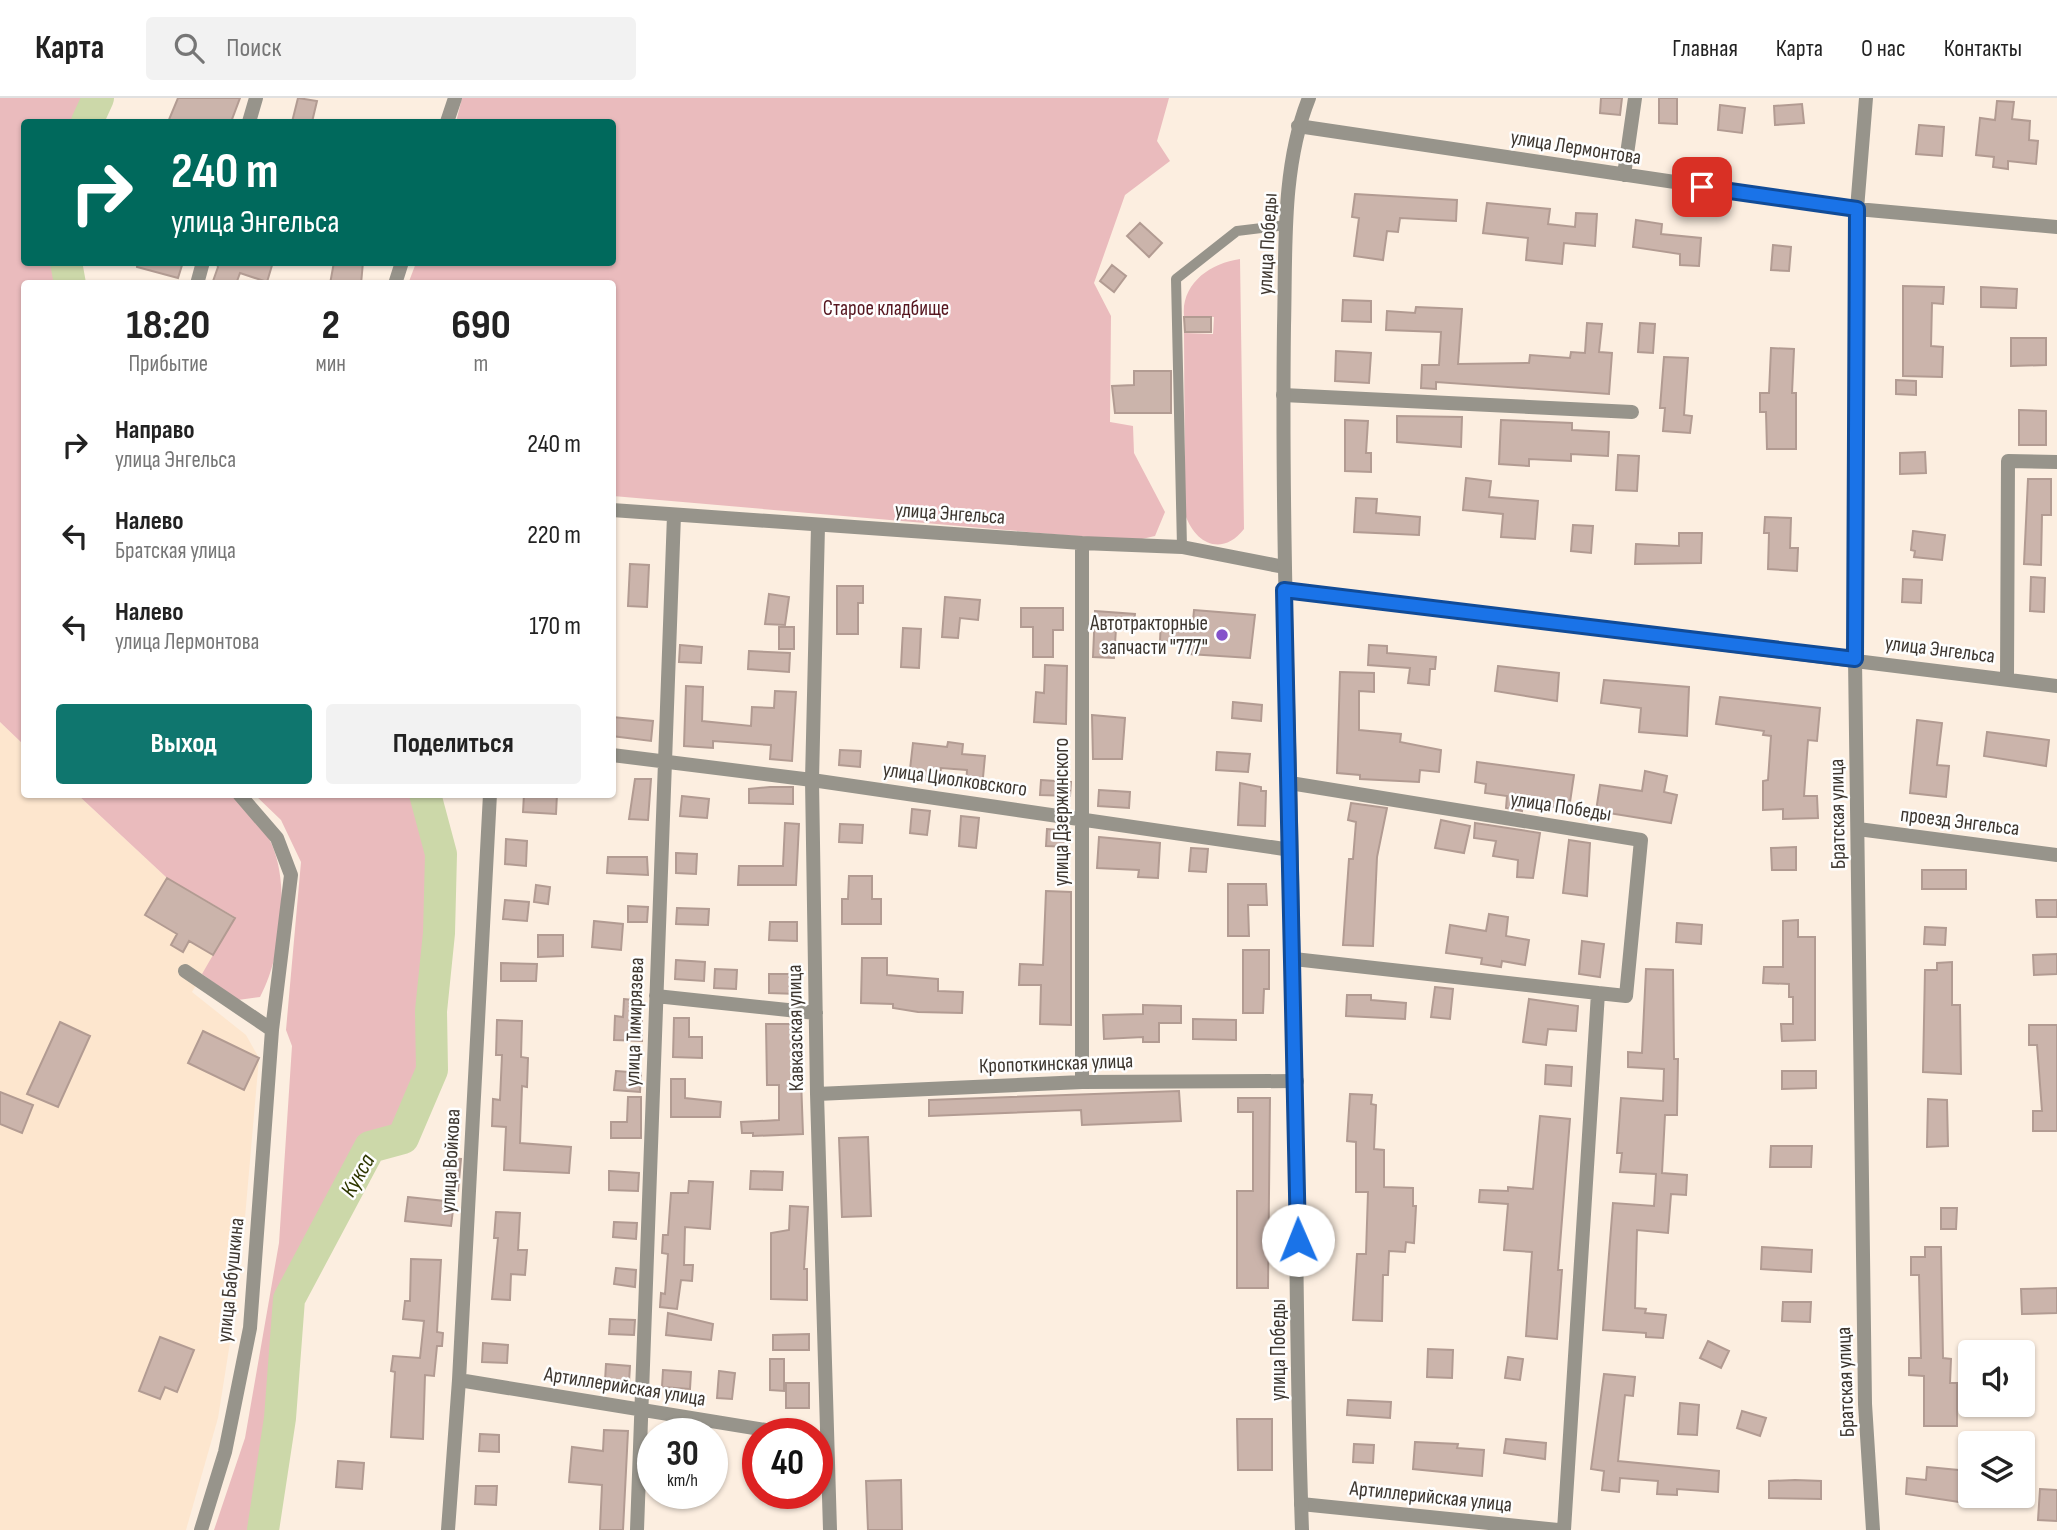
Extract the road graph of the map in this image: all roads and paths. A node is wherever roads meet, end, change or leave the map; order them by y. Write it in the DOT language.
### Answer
graph roads {
  1 [pos="256,98"];
  2 [pos="455,98"];
  3 [pos="1309,98"];
  4 [pos="1634,98"];
  5 [pos="1866,98"];
  6 [pos="249,119"];
  7 [pos="448,119"];
  8 [pos="1298,126"];
  9 [pos="1624,175"];
  10 [pos="1857,209"];
  11 [pos="1286,225"];
  12 [pos="2057,227"];
  13 [pos="1283,395"];
  14 [pos="1632,412"];
  15 [pos="2057,462"];
  16 [pos="616,510"];
  17 [pos="674,515"];
  18 [pos="818,526"];
  19 [pos="1082,543"];
  20 [pos="1182,547"];
  21 [pos="1284,567"];
  22 [pos="1284,590"];
  23 [pos="1855,659"];
  24 [pos="2007,679"];
  25 [pos="2057,686"];
  26 [pos="616,756"];
  27 [pos="665,762"];
  28 [pos="811,780"];
  29 [pos="1290,783"];
  30 [pos="242,798"];
  31 [pos="490,798"];
  32 [pos="1083,818"];
  33 [pos="1858,829"];
  34 [pos="1291,850"];
  35 [pos="2057,855"];
  36 [pos="1294,959"];
  37 [pos="185,971"];
  38 [pos="1598,993"];
  39 [pos="656,996"];
  40 [pos="816,1013"];
  41 [pos="271,1030"];
  42 [pos="1297,1081"];
  43 [pos="1082,1082"];
  44 [pos="817,1094"];
  45 [pos="459,1380"];
  46 [pos="641,1410"];
  47 [pos="822,1418"];
  48 [pos="742,1426"];
  49 [pos="1301,1504"];
  50 [pos="828,1509"];
  51 [pos="1471,1526"];
  52 [pos="201,1530"];
  53 [pos="448,1530"];
  54 [pos="637,1530"];
  55 [pos="830,1530"];
  56 [pos="1301,1530"];
  57 [pos="1558,1530"];
  58 [pos="1564,1530"];
  59 [pos="1873,1530"];
  1 -- 6 [label="street"];
  2 -- 7 [label="street"];
  3 -- 8 [label="street, улица Победы"];
  4 -- 9 [label="street"];
  5 -- 10 [label="street, Братская улица"];
  8 -- 9 [label="street, улица Лермонтова"];
  8 -- 11 [label="street, улица Победы"];
  9 -- 10 [label="street, улица Лермонтова"];
  10 -- 12 [label="street, улица Лермонтова"];
  10 -- 23 [label="street, Братская улица"];
  11 -- 13 [label="street, улица Победы"];
  11 -- 20 [label="lane"];
  13 -- 14 [label="street"];
  13 -- 21 [label="street, улица Победы"];
  15 -- 24 [label="street, улица Энгельса"];
  16 -- 17 [label="street, улица Энгельса"];
  17 -- 18 [label="street, улица Энгельса"];
  17 -- 27 [label="street, улица Тимирязева"];
  18 -- 19 [label="street, улица Энгельса"];
  18 -- 28 [label="street, Кавказская улица"];
  19 -- 20 [label="street, улица Энгельса"];
  19 -- 32 [label="street, улица Дзержинского"];
  20 -- 21 [label="street, улица Энгельса"];
  21 -- 22 [label="street, улица Победы"];
  22 -- 23 [label="street, улица Энгельса"];
  22 -- 29 [label="street, улица Победы"];
  23 -- 24 [label="street, улица Энгельса"];
  23 -- 33 [label="street, Братская улица"];
  24 -- 25 [label="street, улица Энгельса"];
  26 -- 27 [label="street, улица Циолковского"];
  27 -- 28 [label="street, улица Циолковского"];
  27 -- 39 [label="street, улица Тимирязева"];
  28 -- 32 [label="street, улица Циолковского"];
  28 -- 40 [label="street, Кавказская улица"];
  29 -- 34 [label="street, улица Победы"];
  29 -- 38 [label="street, улица Победы"];
  30 -- 41 [label="street, улица Бабушкина"];
  31 -- 45 [label="street, улица Войкова"];
  32 -- 34 [label="street, улица Циолковского"];
  32 -- 43 [label="street, улица Дзержинского"];
  33 -- 35 [label="street, проезд Энгельса"];
  33 -- 59 [label="street, Братская улица"];
  34 -- 36 [label="street, улица Победы"];
  36 -- 38 [label="street, улица Победы"];
  36 -- 42 [label="street, улица Победы"];
  37 -- 41 [label="street"];
  38 -- 58 [label="street"];
  39 -- 40 [label="street"];
  39 -- 46 [label="street, улица Тимирязева"];
  40 -- 44 [label="street, Кавказская улица"];
  41 -- 52 [label="street, улица Бабушкина"];
  42 -- 43 [label="street, Кропоткинская улица"];
  42 -- 49 [label="street, улица Победы"];
  43 -- 44 [label="street, Кропоткинская улица"];
  44 -- 47 [label="street, Кавказская улица"];
  45 -- 46 [label="street, Артиллерийская улица"];
  45 -- 53 [label="street, улица Войкова"];
  46 -- 48 [label="street, Артиллерийская улица"];
  46 -- 54 [label="street, улица Тимирязева"];
  49 -- 51 [label="street, Артиллерийская улица"];
  49 -- 56 [label="street, улица Победы"];
  50 -- 55 [label="street, Кавказская улица"];
  51 -- 57 [label="street, Артиллерийская улица"];
}
